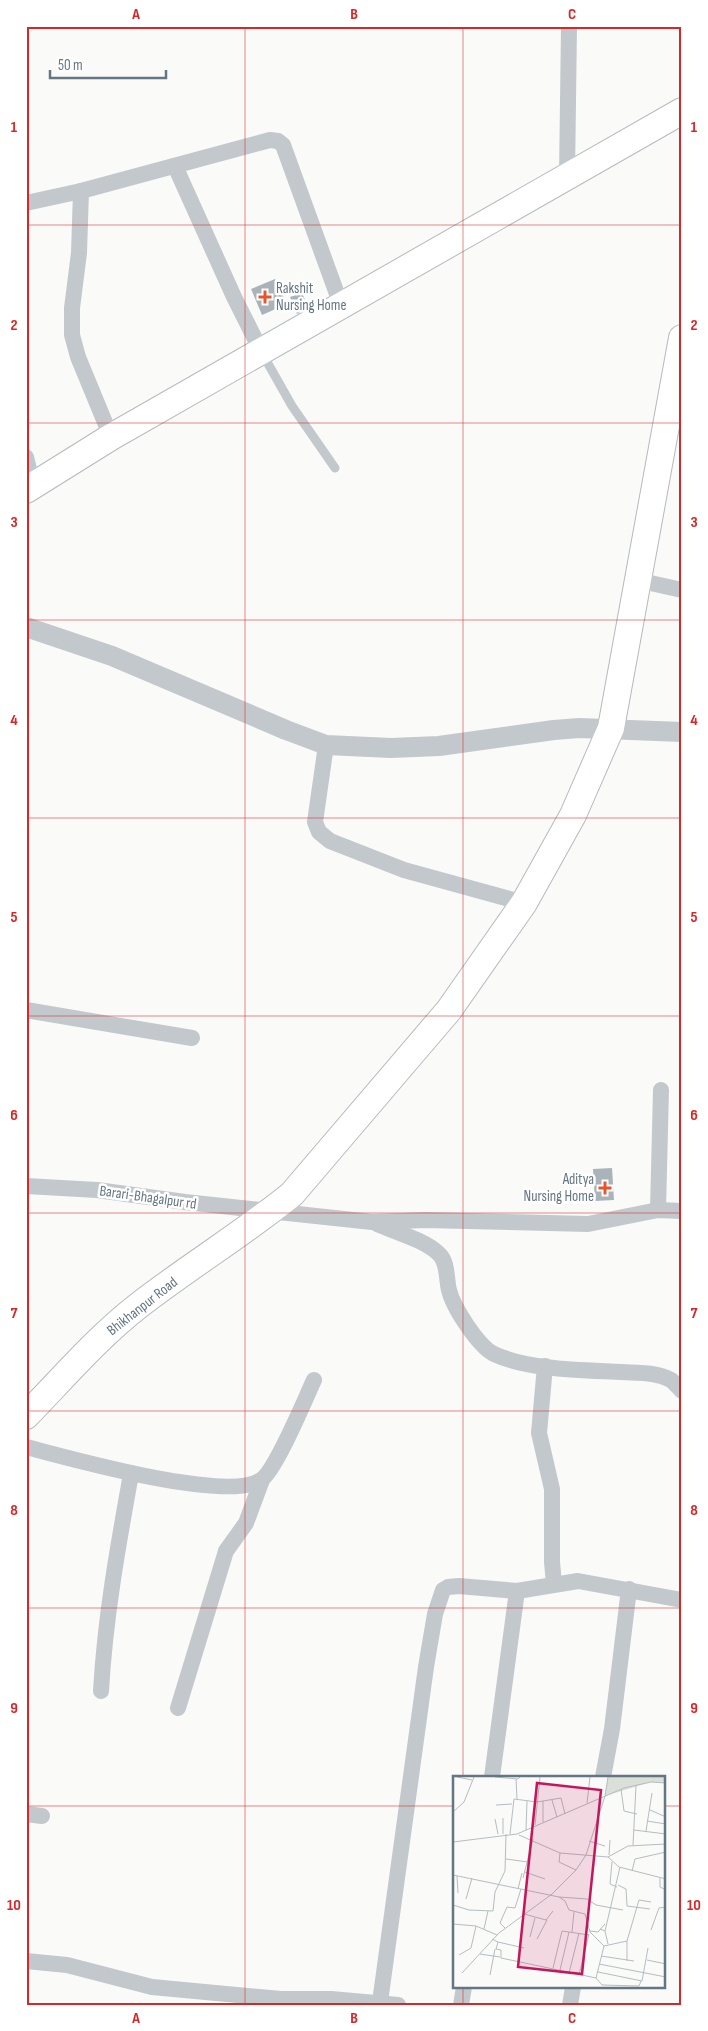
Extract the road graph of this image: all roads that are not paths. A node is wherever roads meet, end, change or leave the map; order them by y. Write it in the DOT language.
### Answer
graph roads {
  1 [pos="569,26"];
  2 [pos="682,111"];
  3 [pos="175,166"];
  4 [pos="567,176"];
  5 [pos="82,191"];
  6 [pos="26,202"];
  7 [pos="341,305"];
  8 [pos="682,338"];
  9 [pos="261,351"];
  10 [pos="111,438"];
  11 [pos="26,457"];
  12 [pos="334,468"];
  13 [pos="30,488"];
  14 [pos="637,580"];
  15 [pos="682,590"];
  16 [pos="26,626"];
  17 [pos="611,728"];
  18 [pos="682,732"];
  19 [pos="326,745"];
  20 [pos="524,903"];
  21 [pos="26,1010"];
  22 [pos="192,1038"];
  23 [pos="660,1090"];
  24 [pos="26,1186"];
  25 [pos="658,1210"];
  26 [pos="682,1211"];
  27 [pos="270,1212"];
  28 [pos="372,1222"];
  29 [pos="545,1366"];
  30 [pos="314,1380"];
  31 [pos="682,1391"];
  32 [pos="26,1416"];
  33 [pos="26,1447"];
  34 [pos="131,1474"];
  35 [pos="262,1480"];
  36 [pos="554,1584"];
  37 [pos="628,1589"];
  38 [pos="517,1590"];
  39 [pos="682,1600"];
  40 [pos="101,1692"];
  41 [pos="178,1708"];
  42 [pos="492,1776"];
  43 [pos="603,1776"];
  44 [pos="26,1962"];
  45 [pos="464,1988"];
  46 [pos="573,1988"];
  47 [pos="380,2002"];
  48 [pos="398,2005"];
  49 [pos="461,2005"];
  50 [pos="570,2005"];
  1 -- 4 [label="street"];
  2 -- 4 [label="main road"];
  3 -- 5 [label="street"];
  3 -- 7 [label="street"];
  3 -- 9 [label="street"];
  4 -- 7 [label="main road"];
  5 -- 6 [label="street"];
  5 -- 10 [label="street"];
  7 -- 9 [label="main road"];
  8 -- 14 [label="main road, Bhikhanpur Road"];
  9 -- 10 [label="main road"];
  9 -- 12 [label="lane"];
  10 -- 13 [label="main road"];
  11 -- 13 [label="street"];
  14 -- 15 [label="street"];
  14 -- 17 [label="main road, Bhikhanpur Road"];
  16 -- 19 [label="street"];
  17 -- 18 [label="street"];
  17 -- 19 [label="street"];
  17 -- 20 [label="main road, Bhikhanpur Road"];
  19 -- 20 [label="street"];
  20 -- 27 [label="main road, Bhikhanpur Road"];
  21 -- 22 [label="street"];
  23 -- 25 [label="street"];
  24 -- 27 [label="street, Barari-Bhagalpur rd"];
  25 -- 26 [label="street"];
  25 -- 28 [label="street"];
  27 -- 28 [label="street, Barari-Bhagalpur rd"];
  27 -- 32 [label="main road, Bhikhanpur Road"];
  28 -- 29 [label="street"];
  29 -- 31 [label="street"];
  29 -- 36 [label="street"];
  30 -- 35 [label="street"];
  33 -- 34 [label="street"];
  34 -- 35 [label="street"];
  34 -- 40 [label="street"];
  35 -- 41 [label="street"];
  36 -- 37 [label="street"];
  36 -- 38 [label="street"];
  37 -- 39 [label="street"];
  37 -- 43 [label="street"];
  38 -- 42 [label="street"];
  38 -- 47 [label="street"];
  44 -- 47 [label="street"];
  45 -- 49 [label="street"];
  46 -- 50 [label="street"];
  47 -- 48 [label="street"];
}
